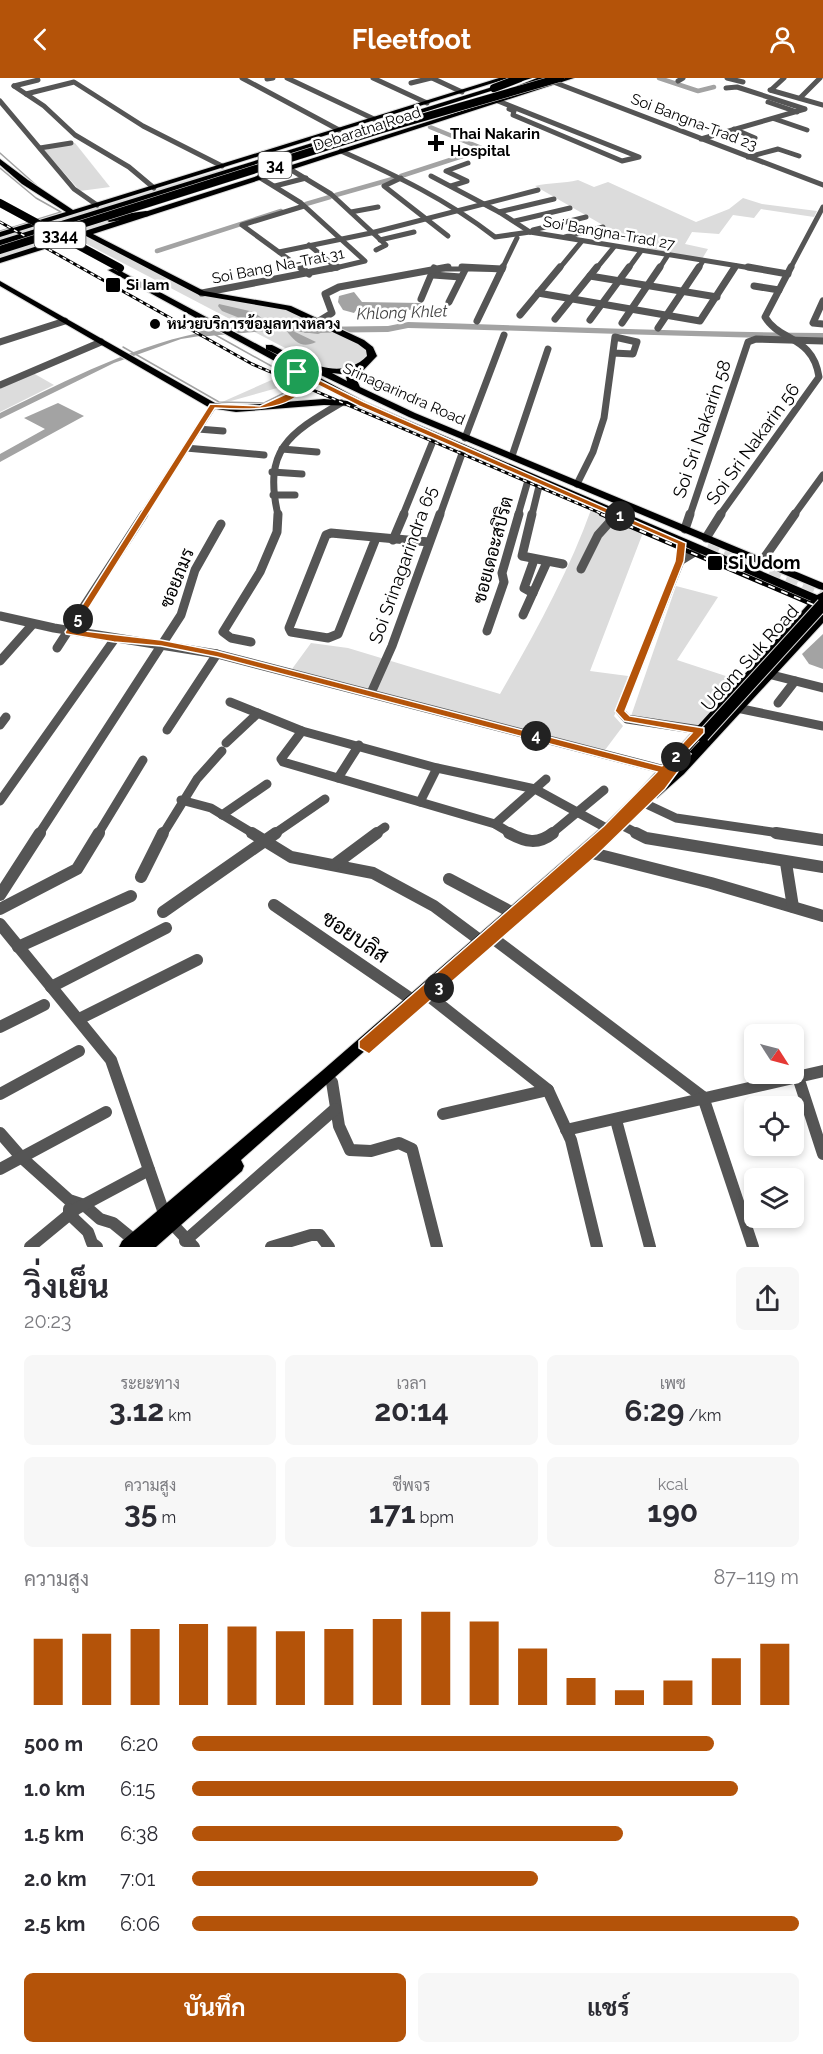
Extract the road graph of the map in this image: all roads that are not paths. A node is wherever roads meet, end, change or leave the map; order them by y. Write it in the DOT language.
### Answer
graph roads {
  1 [pos="242,78"];
  2 [pos="273,78"];
  3 [pos="287,78"];
  4 [pos="373,78"];
  5 [pos="431,78"];
  6 [pos="506,78"];
  7 [pos="520,78"];
  8 [pos="528,78"];
  9 [pos="534,78"];
  10 [pos="544,78"];
  11 [pos="571,78"];
  12 [pos="726,78"];
  13 [pos="749,78"];
  14 [pos="784,78"];
  15 [pos="820,78"];
  16 [pos="38,80"];
  17 [pos="267,80"];
  18 [pos="556,80"];
  19 [pos="411,83"];
  20 [pos="744,83"];
  21 [pos="771,90"];
  22 [pos="462,92"];
  23 [pos="782,93"];
  24 [pos="26,94"];
  25 [pos="774,96"];
  26 [pos="801,99"];
  27 [pos="0,101"];
  28 [pos="471,102"];
  29 [pos="495,102"];
  30 [pos="794,102"];
  31 [pos="427,103"];
  32 [pos="822,104"];
  33 [pos="815,106"];
  34 [pos="511,108"];
  35 [pos="797,112"];
  36 [pos="774,118"];
  37 [pos="372,120"];
  38 [pos="734,129"];
  39 [pos="807,130"];
  40 [pos="341,133"];
  41 [pos="756,138"];
  42 [pos="701,139"];
  43 [pos="71,143"];
  44 [pos="40,148"];
  45 [pos="341,151"];
  46 [pos="785,151"];
  47 [pos="799,156"];
  48 [pos="748,157"];
  49 [pos="757,160"];
  50 [pos="0,161"];
  51 [pos="468,163"];
  52 [pos="255,164"];
  53 [pos="223,166"];
  54 [pos="288,168"];
  55 [pos="431,176"];
  56 [pos="259,177"];
  57 [pos="306,178"];
  58 [pos="401,178"];
  59 [pos="823,185"];
  60 [pos="275,186"];
  61 [pos="451,186"];
  62 [pos="154,188"];
  63 [pos="538,190"];
  64 [pos="554,199"];
  65 [pos="0,203"];
  66 [pos="483,203"];
  67 [pos="97,205"];
  68 [pos="304,206"];
  69 [pos="378,207"];
  70 [pos="823,207"];
  71 [pos="570,208"];
  72 [pos="0,209"];
  73 [pos="459,209"];
  74 [pos="351,212"];
  75 [pos="499,212"];
  76 [pos="73,213"];
  77 [pos="146,214"];
  78 [pos="586,217"];
  79 [pos="109,219"];
  80 [pos="427,219"];
  81 [pos="515,222"];
  82 [pos="603,227"];
  83 [pos="530,231"];
  84 [pos="414,232"];
  85 [pos="371,233"];
  86 [pos="86,234"];
  87 [pos="0,235"];
  88 [pos="448,236"];
  89 [pos="517,238"];
  90 [pos="562,238"];
  91 [pos="341,239"];
  92 [pos="380,240"];
  93 [pos="582,241"];
  94 [pos="309,245"];
  95 [pos="614,247"];
  96 [pos="0,248"];
  97 [pos="376,250"];
  98 [pos="641,251"];
  99 [pos="279,252"];
  100 [pos="668,255"];
  101 [pos="0,261"];
  102 [pos="703,261"];
  103 [pos="736,266"];
  104 [pos="337,268"];
  105 [pos="116,269"];
  106 [pos="502,269"];
  107 [pos="465,270"];
  108 [pos="433,272"];
  109 [pos="309,274"];
  110 [pos="788,274"];
  111 [pos="590,276"];
  112 [pos="461,277"];
  113 [pos="619,280"];
  114 [pos="0,283"];
  115 [pos="648,285"];
  116 [pos="754,286"];
  117 [pos="779,290"];
  118 [pos="682,291"];
  119 [pos="202,292"];
  120 [pos="538,293"];
  121 [pos="717,297"];
  122 [pos="421,299"];
  123 [pos="571,299"];
  124 [pos="823,301"];
  125 [pos="449,302"];
  126 [pos="601,305"];
  127 [pos="631,310"];
  128 [pos="520,315"];
  129 [pos="666,316"];
  130 [pos="555,319"];
  131 [pos="590,320"];
  132 [pos="65,321"];
  133 [pos="477,321"];
  134 [pos="622,323"];
  135 [pos="813,323"];
  136 [pos="325,324"];
  137 [pos="823,324"];
  138 [pos="658,328"];
  139 [pos="227,330"];
  140 [pos="810,331"];
  141 [pos="504,335"];
  142 [pos="797,339"];
  143 [pos="823,341"];
  144 [pos="0,342"];
  145 [pos="101,342"];
  146 [pos="548,349"];
  147 [pos="613,353"];
  148 [pos="364,365"];
  149 [pos="313,369"];
  150 [pos="297,372"];
  151 [pos="0,385"];
  152 [pos="362,398"];
  153 [pos="341,403"];
  154 [pos="213,406"];
  155 [pos="261,408"];
  156 [pos="198,429"];
  157 [pos="223,431"];
  158 [pos="435,436"];
  159 [pos="465,443"];
  160 [pos="478,444"];
  161 [pos="186,448"];
  162 [pos="282,449"];
  163 [pos="317,452"];
  164 [pos="264,455"];
  165 [pos="482,456"];
  166 [pos="512,456"];
  167 [pos="272,472"];
  168 [pos="302,474"];
  169 [pos="823,475"];
  170 [pos="529,477"];
  171 [pos="540,482"];
  172 [pos="577,484"];
  173 [pos="273,495"];
  174 [pos="295,495"];
  175 [pos="616,515"];
  176 [pos="221,524"];
  177 [pos="685,529"];
  178 [pos="376,538"];
  179 [pos="393,540"];
  180 [pos="429,542"];
  181 [pos="681,543"];
  182 [pos="704,545"];
  183 [pos="534,560"];
  184 [pos="760,560"];
  185 [pos="680,561"];
  186 [pos="547,562"];
  187 [pos="563,564"];
  188 [pos="581,569"];
  189 [pos="754,573"];
  190 [pos="801,577"];
  191 [pos="823,579"];
  192 [pos="823,587"];
  193 [pos="799,592"];
  194 [pos="533,593"];
  195 [pos="822,600"];
  196 [pos="805,614"];
  197 [pos="523,615"];
  198 [pos="0,616"];
  199 [pos="821,619"];
  200 [pos="32,625"];
  201 [pos="487,631"];
  202 [pos="69,632"];
  203 [pos="798,632"];
  204 [pos="114,640"];
  205 [pos="251,642"];
  206 [pos="161,643"];
  207 [pos="57,648"];
  208 [pos="217,654"];
  209 [pos="0,661"];
  210 [pos="768,674"];
  211 [pos="795,681"];
  212 [pos="823,688"];
  213 [pos="371,693"];
  214 [pos="230,702"];
  215 [pos="778,703"];
  216 [pos="737,708"];
  217 [pos="258,713"];
  218 [pos="823,726"];
  219 [pos="167,730"];
  220 [pos="303,731"];
  221 [pos="701,733"];
  222 [pos="359,745"];
  223 [pos="686,754"];
  224 [pos="143,760"];
  225 [pos="437,768"];
  226 [pos="665,770"];
  227 [pos="338,778"];
  228 [pos="546,779"];
  229 [pos="267,784"];
  230 [pos="661,787"];
  231 [pos="532,789"];
  232 [pos="603,790"];
  233 [pos="325,799"];
  234 [pos="181,800"];
  235 [pos="0,801"];
  236 [pos="420,802"];
  237 [pos="644,803"];
  238 [pos="575,813"];
  239 [pos="222,815"];
  240 [pos="495,824"];
  241 [pos="386,827"];
  242 [pos="611,829"];
  243 [pos="823,840"];
  244 [pos="264,841"];
  245 [pos="592,853"];
  246 [pos="786,863"];
  247 [pos="334,865"];
  248 [pos="571,867"];
  249 [pos="823,867"];
  250 [pos="141,877"];
  251 [pos="449,879"];
  252 [pos="547,888"];
  253 [pos="0,895"];
  254 [pos="131,896"];
  255 [pos="274,906"];
  256 [pos="793,907"];
  257 [pos="0,909"];
  258 [pos="163,912"];
  259 [pos="513,913"];
  260 [pos="823,916"];
  261 [pos="0,924"];
  262 [pos="166,928"];
  263 [pos="488,938"];
  264 [pos="18,947"];
  265 [pos="197,960"];
  266 [pos="51,987"];
  267 [pos="416,1004"];
  268 [pos="44,1005"];
  269 [pos="79,1019"];
  270 [pos="0,1027"];
  271 [pos="367,1047"];
  272 [pos="79,1051"];
  273 [pos="823,1071"];
  274 [pos="804,1076"];
  275 [pos="332,1082"];
  276 [pos="763,1084"];
  277 [pos="800,1084"];
  278 [pos="548,1090"];
  279 [pos="0,1094"];
  280 [pos="703,1096"];
  281 [pos="334,1109"];
  282 [pos="106,1112"];
  283 [pos="443,1114"];
  284 [pos="616,1120"];
  285 [pos="566,1130"];
  286 [pos="0,1132"];
  287 [pos="823,1154"];
  288 [pos="21,1157"];
  289 [pos="0,1169"];
  290 [pos="149,1170"];
  291 [pos="84,1205"];
  292 [pos="69,1207"];
  293 [pos="169,1219"];
  294 [pos="189,1244"];
  295 [pos="135,1245"];
  296 [pos="30,1247"];
  297 [pos="97,1247"];
  298 [pos="271,1247"];
  299 [pos="329,1247"];
  300 [pos="437,1247"];
  301 [pos="597,1247"];
  302 [pos="650,1247"];
  303 [pos="753,1247"];
  1 -- 40 [label="street"];
  2 -- 17 [label="street"];
  3 -- 37 [label="street"];
  4 -- 31 [label="street"];
  5 -- 19 [label="street"];
  5 -- 22 [label="street"];
  6 -- 22 [label="main road, Debaratna Road"];
  7 -- 96 [label="highway, bridge"];
  8 -- 40 [label="highway, Debaratna Road / 34"];
  9 -- 96 [label="highway, bridge"];
  10 -- 28 [label="highway, bridge"];
  11 -- 18 [label="main road, Debaratna Road / 34"];
  12 -- 20 [label="street"];
  13 -- 20 [label="street"];
  14 -- 21 [label="street"];
  15 -- 26 [label="street"];
  16 -- 24 [label="street"];
  18 -- 28 [label="highway, bridge"];
  18 -- 29 [label="main road, Debaratna Road / 34"];
  18 -- 42 [label="street, Soi Bangna-Trad 23"];
  18 -- 79 [label="highway, Debaratna Road / 34"];
  20 -- 21 [label="street"];
  21 -- 23 [label="street"];
  22 -- 31 [label="main road, Debaratna Road"];
  23 -- 25 [label="street"];
  23 -- 26 [label="street"];
  24 -- 53 [label="street"];
  24 -- 62 [label="street"];
  26 -- 30 [label="street"];
  26 -- 32 [label="street"];
  27 -- 44 [label="street"];
  28 -- 96 [label="highway, bridge"];
  29 -- 34 [label="street"];
  29 -- 45 [label="main road, Debaratna Road / 34"];
  31 -- 37 [label="main road, Debaratna Road"];
  32 -- 33 [label="street"];
  34 -- 34 [label="street"];
  35 -- 35 [label="street"];
  35 -- 36 [label="street"];
  36 -- 38 [label="street"];
  36 -- 39 [label="street"];
  37 -- 40 [label="highway"];
  38 -- 41 [label="street"];
  38 -- 42 [label="street"];
  40 -- 52 [label="highway, Debaratna Road / 34"];
  40 -- 53 [label="main road, Debaratna Road / 34"];
  42 -- 48 [label="street, Soi Bangna-Trad 23"];
  43 -- 44 [label="street"];
  44 -- 67 [label="street"];
  45 -- 54 [label="main road, Debaratna Road / 34"];
  45 -- 58 [label="street, Soi Bangna-Trad 27"];
  46 -- 47 [label="street"];
  46 -- 48 [label="street"];
  46 -- 49 [label="street"];
  48 -- 49 [label="street, Soi Bangna-Trad 23"];
  49 -- 59 [label="street, Soi Bangna-Trad 23"];
  50 -- 76 [label="main road"];
  51 -- 61 [label="street"];
  52 -- 53 [label="highway"];
  52 -- 96 [label="highway, Debaratna Road / 34"];
  53 -- 62 [label="main road, Debaratna Road / 34"];
  54 -- 56 [label="main road, Debaratna Road / 34"];
  54 -- 57 [label="street"];
  55 -- 61 [label="street"];
  56 -- 60 [label="street, Soi Bang Na-Trat 31"];
  56 -- 77 [label="main road, Debaratna Road / 34"];
  57 -- 60 [label="street"];
  57 -- 74 [label="street"];
  58 -- 73 [label="street, Soi Bangna-Trad 27"];
  58 -- 80 [label="street"];
  60 -- 68 [label="street, Soi Bang Na-Trat 31"];
  61 -- 66 [label="street"];
  62 -- 67 [label="main road, Debaratna Road / 34"];
  63 -- 66 [label="street"];
  64 -- 75 [label="street"];
  65 -- 105 [label="main road, Srinagarindra Road / 3344, bridge"];
  66 -- 73 [label="street"];
  66 -- 75 [label="street"];
  67 -- 76 [label="main road, Debaratna Road / 34"];
  68 -- 91 [label="street, Soi Bang Na-Trat 31"];
  68 -- 99 [label="street"];
  69 -- 74 [label="street"];
  70 -- 110 [label="street"];
  71 -- 81 [label="street"];
  72 -- 105 [label="main road, Srinagarindra Road / 3344"];
  73 -- 80 [label="street"];
  73 -- 83 [label="street, Soi Bangna-Trad 27"];
  74 -- 85 [label="street"];
  75 -- 81 [label="street"];
  76 -- 87 [label="main road, Debaratna Road / 34"];
  77 -- 79 [label="highway"];
  77 -- 86 [label="main road, Debaratna Road / 34"];
  78 -- 83 [label="street"];
  79 -- 96 [label="highway, Debaratna Road / 34"];
  80 -- 85 [label="street"];
  80 -- 88 [label="street"];
  81 -- 83 [label="street"];
  82 -- 90 [label="street"];
  83 -- 90 [label="street, Soi Bangna-Trad 27"];
  84 -- 92 [label="street"];
  85 -- 91 [label="street"];
  85 -- 92 [label="street"];
  86 -- 101 [label="main road, Debaratna Road / 34"];
  86 -- 119 [label="main road"];
  89 -- 106 [label="street"];
  90 -- 93 [label="street, Soi Bangna-Trad 27"];
  91 -- 94 [label="street"];
  91 -- 104 [label="street, Soi Bang Na-Trat 31"];
  92 -- 97 [label="street"];
  93 -- 95 [label="street, Soi Bangna-Trad 27"];
  93 -- 120 [label="street"];
  94 -- 99 [label="street"];
  94 -- 104 [label="street"];
  95 -- 98 [label="street, Soi Bangna-Trad 27"];
  95 -- 111 [label="street"];
  98 -- 100 [label="street, Soi Bangna-Trad 27"];
  98 -- 113 [label="street"];
  99 -- 109 [label="street"];
  100 -- 102 [label="street, Soi Bangna-Trad 27"];
  100 -- 115 [label="street"];
  102 -- 103 [label="street, Soi Bangna-Trad 27"];
  102 -- 118 [label="street"];
  103 -- 110 [label="street, Soi Bangna-Trad 27"];
  103 -- 121 [label="street"];
  104 -- 109 [label="street, Soi Bang Na-Trat 31"];
  105 -- 139 [label="main road, Srinagarindra Road / 3344"];
  105 -- 139 [label="main road, Srinagarindra Road / 3344"];
  106 -- 108 [label="street"];
  106 -- 133 [label="street"];
  107 -- 112 [label="street"];
  108 -- 112 [label="street"];
  108 -- 122 [label="street"];
  108 -- 136 [label="street"];
  109 -- 119 [label="street, Soi Bang Na-Trat 31"];
  110 -- 117 [label="street"];
  111 -- 113 [label="street"];
  111 -- 123 [label="street"];
  112 -- 125 [label="street"];
  113 -- 115 [label="street"];
  113 -- 126 [label="street"];
  114 -- 132 [label="main road"];
  115 -- 118 [label="street"];
  115 -- 127 [label="street"];
  116 -- 117 [label="street"];
  117 -- 142 [label="street"];
  118 -- 121 [label="street"];
  118 -- 129 [label="street"];
  119 -- 136 [label="main road"];
  120 -- 123 [label="street"];
  120 -- 128 [label="street"];
  121 -- 129 [label="street"];
  123 -- 126 [label="street"];
  123 -- 130 [label="street"];
  124 -- 135 [label="street"];
  126 -- 127 [label="street"];
  126 -- 131 [label="street"];
  127 -- 129 [label="street"];
  127 -- 134 [label="street"];
  129 -- 138 [label="street"];
  132 -- 144 [label="street"];
  132 -- 145 [label="main road"];
  135 -- 137 [label="street"];
  135 -- 140 [label="street"];
  136 -- 148 [label="main road"];
  139 -- 149 [label="main road, Srinagarindra Road / 3344"];
  139 -- 150 [label="main road, Srinagarindra Road / 3344"];
  141 -- 159 [label="street, Soi Srinagarindra 65"];
  142 -- 143 [label="street"];
  142 -- 177 [label="street, Soi Sri Nakarin 58"];
  142 -- 182 [label="street, Soi Sri Nakarin 56"];
  145 -- 151 [label="street"];
  145 -- 154 [label="main road"];
  146 -- 166 [label="street"];
  147 -- 172 [label="street"];
  148 -- 149 [label="main road"];
  148 -- 152 [label="main road"];
  149 -- 152 [label="main road, Srinagarindra Road / 3344"];
  150 -- 152 [label="main road, Srinagarindra Road / 3344"];
  150 -- 155 [label="main road"];
  152 -- 153 [label="main road"];
  152 -- 158 [label="main road, Srinagarindra Road / 3344"];
  152 -- 159 [label="main road, Srinagarindra Road / 3344"];
  153 -- 155 [label="main road"];
  153 -- 162 [label="street"];
  154 -- 155 [label="main road"];
  154 -- 156 [label="street"];
  156 -- 157 [label="street"];
  156 -- 161 [label="street"];
  158 -- 159 [label="main road, Srinagarindra Road / 3344"];
  158 -- 179 [label="street"];
  159 -- 160 [label="main road, Srinagarindra Road / 3344"];
  159 -- 165 [label="main road, Srinagarindra Road / 3344"];
  159 -- 180 [label="street, Soi Srinagarindra 65"];
  160 -- 166 [label="main road, Srinagarindra Road / 3344"];
  160 -- 182 [label="main road, Srinagarindra Road / 3344"];
  161 -- 164 [label="street"];
  161 -- 202 [label="street"];
  162 -- 163 [label="street"];
  162 -- 167 [label="street"];
  165 -- 170 [label="main road, Srinagarindra Road / 3344"];
  165 -- 182 [label="main road, Srinagarindra Road / 3344"];
  166 -- 172 [label="main road, Srinagarindra Road / 3344"];
  167 -- 168 [label="street"];
  167 -- 173 [label="street"];
  169 -- 184 [label="street"];
  170 -- 171 [label="main road, Srinagarindra Road / 3344"];
  170 -- 201 [label="street, ซอยเดอะสปิริต"];
  171 -- 175 [label="main road, Srinagarindra Road / 3344"];
  171 -- 183 [label="street"];
  172 -- 177 [label="main road, Srinagarindra Road / 3344"];
  173 -- 174 [label="street"];
  173 -- 205 [label="street"];
  175 -- 181 [label="main road, Srinagarindra Road / 3344"];
  175 -- 188 [label="street"];
  176 -- 206 [label="street, ซอยภมร"];
  177 -- 182 [label="main road, Srinagarindra Road / 3344"];
  178 -- 178 [label="street"];
  178 -- 179 [label="street"];
  179 -- 180 [label="street"];
  180 -- 213 [label="street, Soi Srinagarindra 65"];
  181 -- 182 [label="main road, Srinagarindra Road / 3344"];
  181 -- 185 [label="street"];
  182 -- 184 [label="main road, Srinagarindra Road / 3344"];
  182 -- 185 [label="street"];
  182 -- 189 [label="main road, Srinagarindra Road / 3344"];
  183 -- 186 [label="street"];
  183 -- 194 [label="street"];
  184 -- 189 [label="main road"];
  184 -- 190 [label="main road, Srinagarindra Road"];
  185 -- 221 [label="street"];
  186 -- 187 [label="street"];
  186 -- 194 [label="street"];
  189 -- 193 [label="main road, Srinagarindra Road"];
  190 -- 191 [label="main road"];
  190 -- 192 [label="main road, Srinagarindra Road"];
  193 -- 195 [label="main road, Srinagarindra Road"];
  193 -- 196 [label="main road"];
  194 -- 197 [label="street"];
  195 -- 196 [label="main road"];
  195 -- 221 [label="main road, Udom Suk Road, bridge"];
  196 -- 203 [label="main road"];
  198 -- 200 [label="street"];
  199 -- 203 [label="main road"];
  200 -- 202 [label="street"];
  200 -- 209 [label="street"];
  202 -- 204 [label="street"];
  202 -- 207 [label="street"];
  203 -- 210 [label="main road"];
  203 -- 221 [label="main road"];
  204 -- 206 [label="street"];
  204 -- 235 [label="street"];
  206 -- 208 [label="street"];
  206 -- 253 [label="street, ซอยภมร"];
  208 -- 213 [label="street"];
  208 -- 219 [label="street"];
  210 -- 211 [label="street"];
  210 -- 216 [label="main road"];
  211 -- 212 [label="street"];
  211 -- 215 [label="street"];
  213 -- 226 [label="street"];
  214 -- 217 [label="street"];
  216 -- 218 [label="street"];
  216 -- 230 [label="main road"];
  217 -- 220 [label="street"];
  217 -- 234 [label="street"];
  220 -- 222 [label="street"];
  220 -- 227 [label="street"];
  221 -- 223 [label="main road"];
  221 -- 226 [label="main road"];
  222 -- 225 [label="street"];
  222 -- 227 [label="street"];
  223 -- 226 [label="main road"];
  223 -- 230 [label="main road"];
  224 -- 257 [label="street"];
  225 -- 231 [label="street"];
  225 -- 236 [label="street"];
  226 -- 242 [label="main road"];
  227 -- 236 [label="street"];
  228 -- 231 [label="street"];
  229 -- 239 [label="street"];
  230 -- 237 [label="main road"];
  231 -- 238 [label="street"];
  231 -- 240 [label="street"];
  232 -- 238 [label="street"];
  233 -- 244 [label="street"];
  234 -- 239 [label="street"];
  234 -- 250 [label="street"];
  236 -- 240 [label="street"];
  237 -- 242 [label="main road"];
  237 -- 243 [label="street"];
  238 -- 240 [label="street"];
  238 -- 242 [label="street"];
  239 -- 244 [label="street"];
  241 -- 247 [label="street"];
  242 -- 245 [label="main road"];
  242 -- 246 [label="street"];
  242 -- 248 [label="main road"];
  244 -- 247 [label="street"];
  244 -- 258 [label="street"];
  245 -- 248 [label="main road"];
  245 -- 256 [label="street"];
  246 -- 249 [label="street"];
  246 -- 256 [label="street"];
  247 -- 263 [label="street"];
  248 -- 252 [label="main road"];
  251 -- 259 [label="street"];
  252 -- 259 [label="main road"];
  252 -- 263 [label="main road"];
  254 -- 264 [label="street"];
  255 -- 267 [label="street, ซอยบลิส"];
  256 -- 260 [label="street"];
  259 -- 263 [label="main road"];
  261 -- 264 [label="street"];
  262 -- 266 [label="street"];
  263 -- 267 [label="main road"];
  263 -- 280 [label="street"];
  264 -- 266 [label="street"];
  265 -- 269 [label="street"];
  266 -- 269 [label="street"];
  267 -- 271 [label="main road"];
  267 -- 278 [label="street, ซอยบลิส"];
  268 -- 270 [label="street"];
  269 -- 290 [label="street"];
  271 -- 275 [label="main road"];
  271 -- 293 [label="main road"];
  272 -- 279 [label="street"];
  273 -- 274 [label="street"];
  275 -- 281 [label="street"];
  275 -- 293 [label="main road"];
  276 -- 280 [label="street"];
  277 -- 287 [label="street"];
  278 -- 283 [label="street"];
  278 -- 285 [label="street"];
  280 -- 284 [label="street"];
  280 -- 303 [label="street"];
  281 -- 294 [label="street"];
  281 -- 300 [label="street"];
  282 -- 288 [label="street"];
  284 -- 285 [label="street"];
  284 -- 302 [label="street"];
  285 -- 301 [label="street"];
  286 -- 288 [label="street"];
  288 -- 289 [label="street"];
  288 -- 292 [label="street"];
  290 -- 291 [label="street"];
  290 -- 293 [label="street"];
  291 -- 292 [label="street"];
  291 -- 295 [label="street"];
  292 -- 296 [label="street"];
  292 -- 297 [label="street"];
  293 -- 294 [label="street"];
  293 -- 295 [label="main road"];
  298 -- 299 [label="street"];
}
